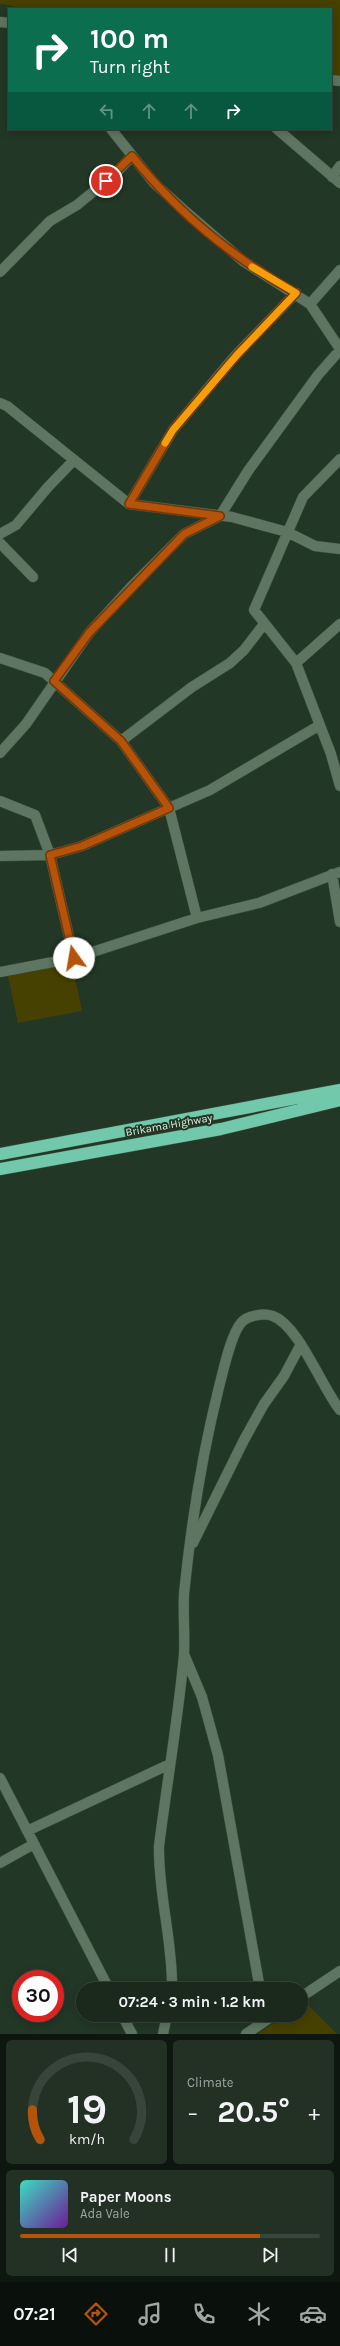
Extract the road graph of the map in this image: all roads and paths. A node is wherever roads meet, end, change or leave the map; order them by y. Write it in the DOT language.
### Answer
graph roads {
  1 [pos="112,130"];
  2 [pos="278,130"];
  3 [pos="132,156"];
  4 [pos="340,166"];
  5 [pos="336,180"];
  6 [pos="340,270"];
  7 [pos="0,272"];
  8 [pos="296,293"];
  9 [pos="310,304"];
  10 [pos="339,346"];
  11 [pos="0,404"];
  12 [pos="340,459"];
  13 [pos="74,460"];
  14 [pos="129,504"];
  15 [pos="220,516"];
  16 [pos="288,532"];
  17 [pos="0,534"];
  18 [pos="0,542"];
  19 [pos="340,549"];
  20 [pos="33,577"];
  21 [pos="264,624"];
  22 [pos="340,624"];
  23 [pos="0,658"];
  24 [pos="296,663"];
  25 [pos="54,681"];
  26 [pos="320,725"];
  27 [pos="121,741"];
  28 [pos="0,752"];
  29 [pos="336,752"];
  30 [pos="340,786"];
  31 [pos="0,801"];
  32 [pos="169,808"];
  33 [pos="50,855"];
  34 [pos="0,856"];
  35 [pos="336,873"];
  36 [pos="197,918"];
  37 [pos="340,922"];
  38 [pos="74,958"];
  39 [pos="0,972"];
  40 [pos="340,1090"];
  41 [pos="340,1100"];
  42 [pos="0,1154"];
  43 [pos="0,1169"];
  44 [pos="301,1344"];
  45 [pos="340,1410"];
  46 [pos="189,1552"];
  47 [pos="184,1654"];
  48 [pos="170,1764"];
  49 [pos="0,1778"];
  50 [pos="27,1831"];
  51 [pos="34,1844"];
  52 [pos="0,1863"];
  53 [pos="340,1971"];
  54 [pos="105,1982"];
  55 [pos="172,1982"];
  56 [pos="259,1982"];
  57 [pos="308,1992"];
  58 [pos="126,2022"];
  59 [pos="165,2022"];
  60 [pos="262,2022"];
  61 [pos="132,2034"];
  62 [pos="163,2034"];
  63 [pos="246,2034"];
  1 -- 3 [label="street"];
  2 -- 5 [label="street"];
  3 -- 7 [label="street"];
  3 -- 8 [label="street"];
  4 -- 5 [label="street"];
  6 -- 9 [label="street"];
  8 -- 9 [label="street"];
  8 -- 14 [label="street"];
  9 -- 10 [label="street"];
  10 -- 15 [label="street"];
  11 -- 13 [label="street"];
  12 -- 16 [label="street"];
  13 -- 14 [label="street"];
  13 -- 17 [label="street"];
  14 -- 15 [label="street"];
  15 -- 16 [label="street"];
  15 -- 25 [label="street"];
  16 -- 19 [label="street"];
  16 -- 21 [label="street"];
  18 -- 20 [label="street"];
  21 -- 24 [label="street"];
  21 -- 27 [label="street"];
  22 -- 24 [label="street"];
  23 -- 25 [label="street"];
  24 -- 26 [label="street"];
  25 -- 27 [label="street"];
  25 -- 28 [label="street"];
  26 -- 29 [label="street"];
  26 -- 32 [label="street"];
  27 -- 32 [label="street"];
  29 -- 30 [label="street"];
  31 -- 33 [label="street"];
  32 -- 33 [label="street"];
  32 -- 36 [label="street"];
  33 -- 34 [label="street"];
  33 -- 38 [label="street"];
  35 -- 36 [label="street"];
  35 -- 37 [label="street"];
  36 -- 38 [label="street"];
  38 -- 39 [label="street"];
  40 -- 42 [label="highway, Brikama Highway"];
  41 -- 43 [label="highway, Brikama Highway"];
  44 -- 45 [label="street"];
  44 -- 46 [label="street"];
  44 -- 46 [label="street"];
  46 -- 47 [label="street"];
  47 -- 48 [label="street"];
  47 -- 56 [label="street"];
  48 -- 50 [label="street"];
  48 -- 55 [label="street"];
  49 -- 50 [label="street"];
  50 -- 51 [label="street"];
  51 -- 52 [label="street"];
  51 -- 54 [label="street"];
  53 -- 57 [label="street"];
  58 -- 61 [label="street"];
  59 -- 62 [label="street"];
  60 -- 63 [label="street"];
}
